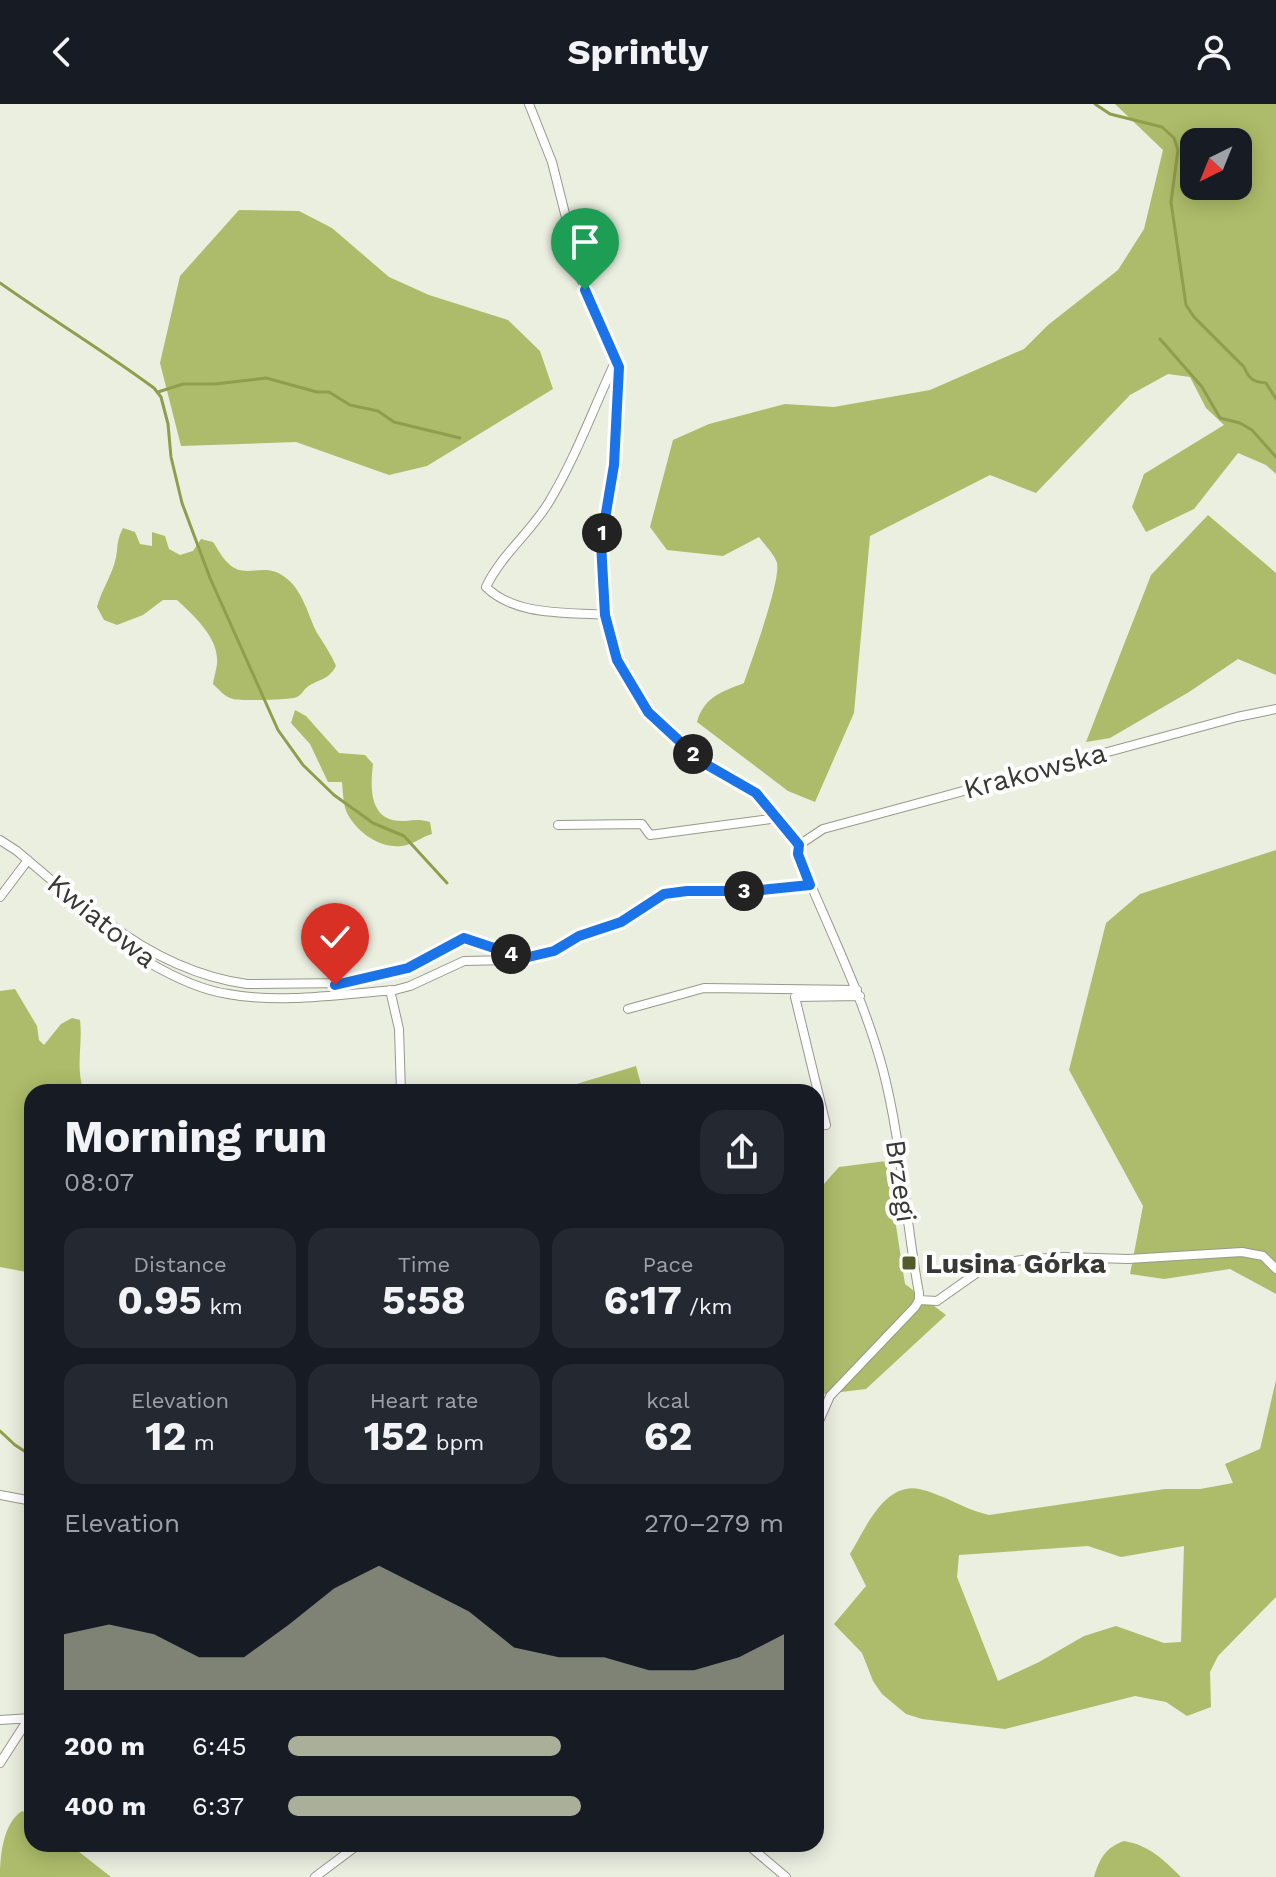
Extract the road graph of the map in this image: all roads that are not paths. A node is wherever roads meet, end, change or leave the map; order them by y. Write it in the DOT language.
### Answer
graph roads {
  1 [pos="529,104"];
  2 [pos="616,360"];
  3 [pos="605,615"];
  4 [pos="1276,709"];
  5 [pos="778,818"];
  6 [pos="558,825"];
  7 [pos="0,840"];
  8 [pos="799,845"];
  9 [pos="28,860"];
  10 [pos="810,885"];
  11 [pos="0,897"];
  12 [pos="75,901"];
  13 [pos="520,959"];
  14 [pos="390,990"];
  15 [pos="858,993"];
  16 [pos="628,1009"];
  17 [pos="401,1084"];
  18 [pos="816,1084"];
  19 [pos="824,1117"];
  20 [pos="826,1125"];
  21 [pos="1276,1269"];
  22 [pos="919,1300"];
  23 [pos="824,1410"];
  24 [pos="0,1495"];
  25 [pos="24,1500"];
  26 [pos="24,1718"];
  27 [pos="0,1720"];
  28 [pos="24,1727"];
  29 [pos="0,1763"];
  30 [pos="350,1852"];
  31 [pos="756,1852"];
  32 [pos="326,1874"];
  33 [pos="315,1877"];
  34 [pos="786,1877"];
  1 -- 2 [label="street"];
  2 -- 3 [label="street"];
  2 -- 3 [label="street"];
  3 -- 5 [label="street"];
  4 -- 8 [label="street, Krakowska"];
  5 -- 6 [label="street"];
  5 -- 8 [label="street"];
  7 -- 9 [label="street, Kwiatowa"];
  8 -- 10 [label="street, Brzegi"];
  9 -- 11 [label="street"];
  9 -- 12 [label="street, Kwiatowa"];
  10 -- 13 [label="street, Kwiatowa"];
  10 -- 15 [label="street, Brzegi"];
  12 -- 13 [label="street"];
  12 -- 14 [label="street, Kwiatowa"];
  13 -- 14 [label="street, Kwiatowa"];
  14 -- 17 [label="street"];
  15 -- 16 [label="street"];
  15 -- 18 [label="street"];
  15 -- 22 [label="street, Brzegi"];
  19 -- 20 [label="street"];
  21 -- 22 [label="street"];
  22 -- 23 [label="street"];
  24 -- 25 [label="street"];
  26 -- 27 [label="street"];
  28 -- 29 [label="street"];
  30 -- 32 [label="street"];
  31 -- 34 [label="street"];
  32 -- 33 [label="street"];
}
